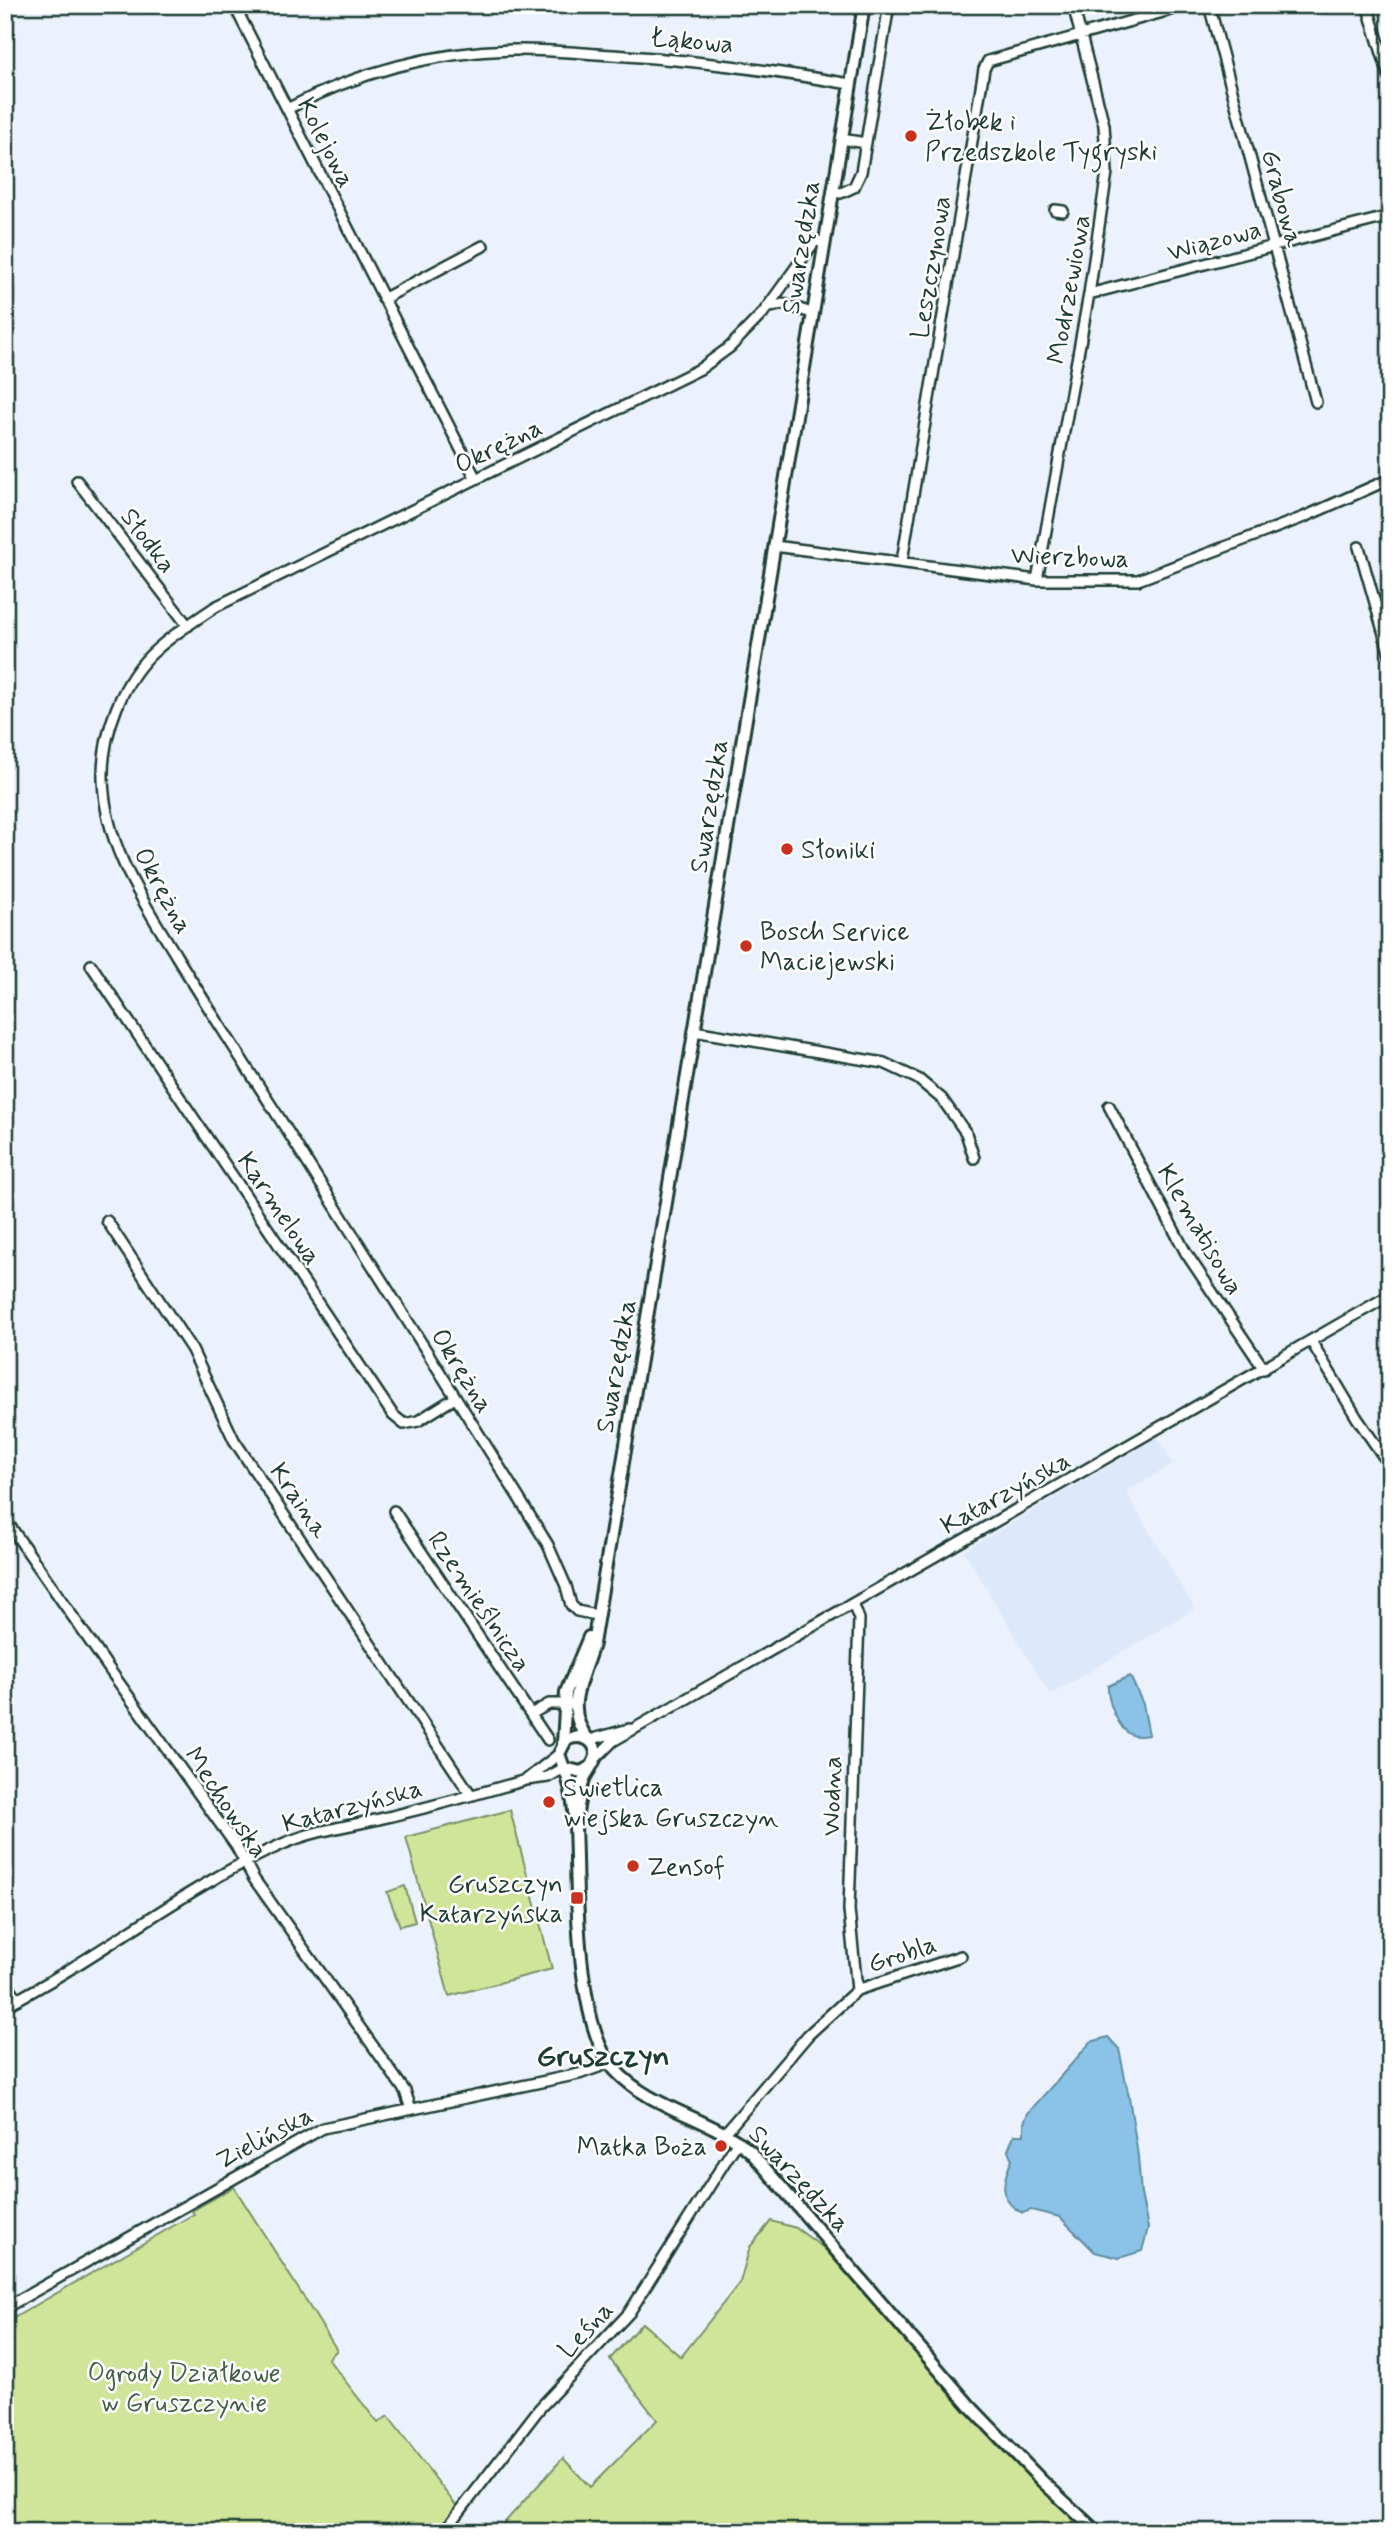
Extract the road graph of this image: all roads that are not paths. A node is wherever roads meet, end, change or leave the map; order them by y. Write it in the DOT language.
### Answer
graph roads {
  1 [pos="233,5"];
  2 [pos="864,5"];
  3 [pos="889,5"];
  4 [pos="1073,5"];
  5 [pos="1188,5"];
  6 [pos="1209,5"];
  7 [pos="1367,5"];
  8 [pos="1081,34"];
  9 [pos="1390,79"];
  10 [pos="850,84"];
  11 [pos="287,109"];
  12 [pos="841,139"];
  13 [pos="866,143"];
  14 [pos="832,192"];
  15 [pos="1390,216"];
  16 [pos="824,242"];
  17 [pos="483,246"];
  18 [pos="1274,246"];
  19 [pos="1089,294"];
  20 [pos="383,299"];
  21 [pos="767,308"];
  22 [pos="813,313"];
  23 [pos="1316,401"];
  24 [pos="476,479"];
  25 [pos="1390,479"];
  26 [pos="77,481"];
  27 [pos="774,546"];
  28 [pos="1359,547"];
  29 [pos="902,561"];
  30 [pos="1037,580"];
  31 [pos="188,626"];
  32 [pos="1390,655"];
  33 [pos="91,965"];
  34 [pos="694,1031"];
  35 [pos="1109,1106"];
  36 [pos="974,1158"];
  37 [pos="107,1221"];
  38 [pos="1390,1295"];
  39 [pos="1311,1341"];
  40 [pos="1264,1369"];
  41 [pos="455,1398"];
  42 [pos="1390,1465"];
  43 [pos="394,1511"];
  44 [pos="5,1519"];
  45 [pos="853,1604"];
  46 [pos="596,1615"];
  47 [pos="570,1704"];
  48 [pos="531,1714"];
  49 [pos="640,1726"];
  50 [pos="548,1740"];
  51 [pos="589,1740"];
  52 [pos="561,1749"];
  53 [pos="593,1763"];
  54 [pos="564,1768"];
  55 [pos="526,1780"];
  56 [pos="471,1795"];
  57 [pos="575,1826"];
  58 [pos="244,1861"];
  59 [pos="961,1956"];
  60 [pos="5,1981"];
  61 [pos="857,1990"];
  62 [pos="18,1999"];
  63 [pos="5,2006"];
  64 [pos="610,2063"];
  65 [pos="411,2109"];
  66 [pos="725,2133"];
  67 [pos="738,2141"];
  68 [pos="5,2308"];
  69 [pos="444,2532"];
  70 [pos="1097,2532"];
  1 -- 11 [label="street, Kolejowa"];
  2 -- 10 [label="street, Swarzędzka"];
  3 -- 13 [label="street"];
  4 -- 8 [label="street, Modrzewiowa"];
  5 -- 8 [label="street, Leszczynowa"];
  6 -- 18 [label="street, Grabowa"];
  7 -- 9 [label="street"];
  8 -- 19 [label="street, Modrzewiowa"];
  8 -- 29 [label="street, Leszczynowa"];
  10 -- 11 [label="street, Łąkowa"];
  10 -- 12 [label="street, Swarzędzka"];
  11 -- 20 [label="street, Kolejowa"];
  12 -- 13 [label="street"];
  12 -- 14 [label="street, Swarzędzka"];
  13 -- 14 [label="street"];
  14 -- 16 [label="street, Swarzędzka"];
  15 -- 18 [label="street, Wiązowa"];
  16 -- 21 [label="street, Okrężna"];
  16 -- 22 [label="street, Swarzędzka"];
  17 -- 20 [label="street"];
  18 -- 19 [label="street, Wiązowa"];
  18 -- 23 [label="street, Grabowa"];
  19 -- 30 [label="street, Modrzewiowa"];
  20 -- 24 [label="street, Kolejowa"];
  21 -- 22 [label="street"];
  21 -- 24 [label="street, Okrężna"];
  22 -- 27 [label="street, Swarzędzka"];
  24 -- 31 [label="street, Okrężna"];
  25 -- 30 [label="street, Wierzbowa"];
  26 -- 31 [label="street, Słodka"];
  27 -- 29 [label="street, Wierzbowa"];
  27 -- 34 [label="street, Swarzędzka"];
  28 -- 32 [label="street"];
  29 -- 30 [label="street, Wierzbowa"];
  31 -- 41 [label="street, Okrężna"];
  33 -- 41 [label="street, Karmelowa"];
  34 -- 36 [label="street"];
  34 -- 46 [label="street, Swarzędzka"];
  35 -- 40 [label="street, Klematisowa"];
  37 -- 56 [label="street, Kraina"];
  38 -- 39 [label="street, Katarzyńska"];
  39 -- 40 [label="street, Katarzyńska"];
  39 -- 42 [label="street"];
  40 -- 45 [label="street, Katarzyńska"];
  41 -- 46 [label="street, Okrężna"];
  43 -- 48 [label="street, Rzemieślnicza"];
  44 -- 58 [label="street, Mechowska"];
  45 -- 49 [label="street, Katarzyńska"];
  45 -- 61 [label="street, Wodna"];
  46 -- 47 [label="street, Swarzędzka"];
  47 -- 48 [label="street"];
  47 -- 51 [label="street"];
  47 -- 52 [label="street, Swarzędzka"];
  48 -- 50 [label="street, Rzemieślnicza"];
  49 -- 51 [label="street, Katarzyńska"];
  49 -- 53 [label="street, Katarzyńska"];
  51 -- 52 [label="street"];
  51 -- 53 [label="street"];
  52 -- 54 [label="street"];
  52 -- 55 [label="street, Katarzyńska"];
  53 -- 54 [label="street"];
  53 -- 57 [label="street, Swarzędzka"];
  54 -- 55 [label="street, Katarzyńska"];
  54 -- 57 [label="street, Swarzędzka"];
  55 -- 56 [label="street, Katarzyńska"];
  56 -- 58 [label="street, Katarzyńska"];
  57 -- 64 [label="street, Swarzędzka"];
  58 -- 62 [label="street, Katarzyńska"];
  58 -- 65 [label="street, Mechowska"];
  59 -- 61 [label="street, Grobla"];
  60 -- 62 [label="street"];
  61 -- 66 [label="street"];
  62 -- 63 [label="street, Katarzyńska"];
  64 -- 65 [label="street, Zielińska"];
  64 -- 66 [label="street, Swarzędzka"];
  65 -- 68 [label="street, Zielińska"];
  66 -- 67 [label="street, Swarzędzka"];
  67 -- 69 [label="street, Leśna"];
  67 -- 70 [label="street, Swarzędzka"];
}
